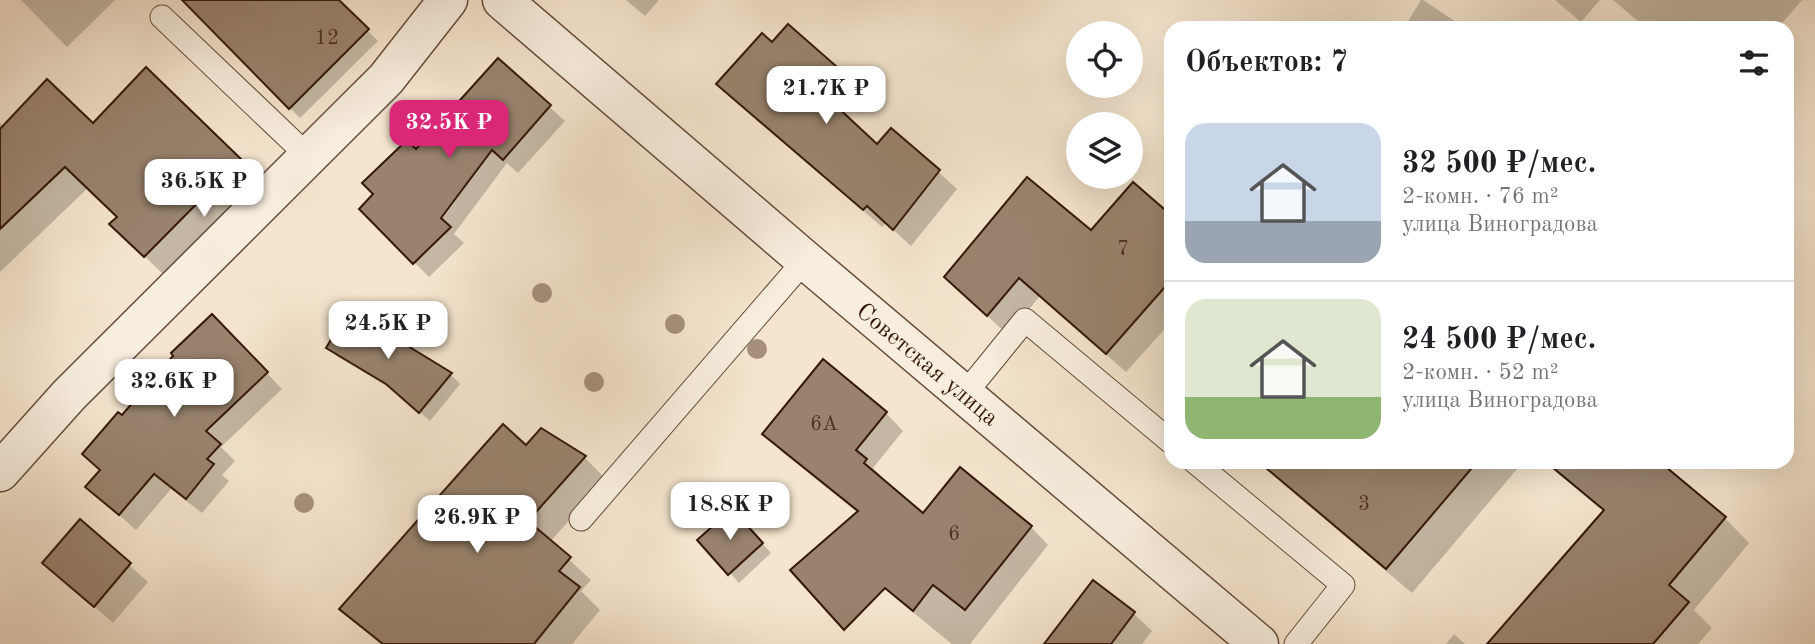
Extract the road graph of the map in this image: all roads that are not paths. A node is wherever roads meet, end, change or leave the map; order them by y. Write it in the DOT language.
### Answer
graph roads {
  1 [pos="448,0"];
  2 [pos="502,0"];
  3 [pos="162,16"];
  4 [pos="309,157"];
  5 [pos="805,260"];
  6 [pos="964,395"];
  7 [pos="1164,436"];
  8 [pos="1203,469"];
  9 [pos="0,472"];
  10 [pos="581,519"];
  11 [pos="1259,644"];
  12 [pos="1296,644"];
  1 -- 4 [label="street"];
  2 -- 5 [label="street, Советская улица"];
  3 -- 4 [label="lane"];
  4 -- 9 [label="street"];
  5 -- 6 [label="street, Советская улица"];
  5 -- 10 [label="lane"];
  6 -- 7 [label="lane"];
  6 -- 11 [label="street, Советская улица"];
  8 -- 12 [label="lane"];
}
